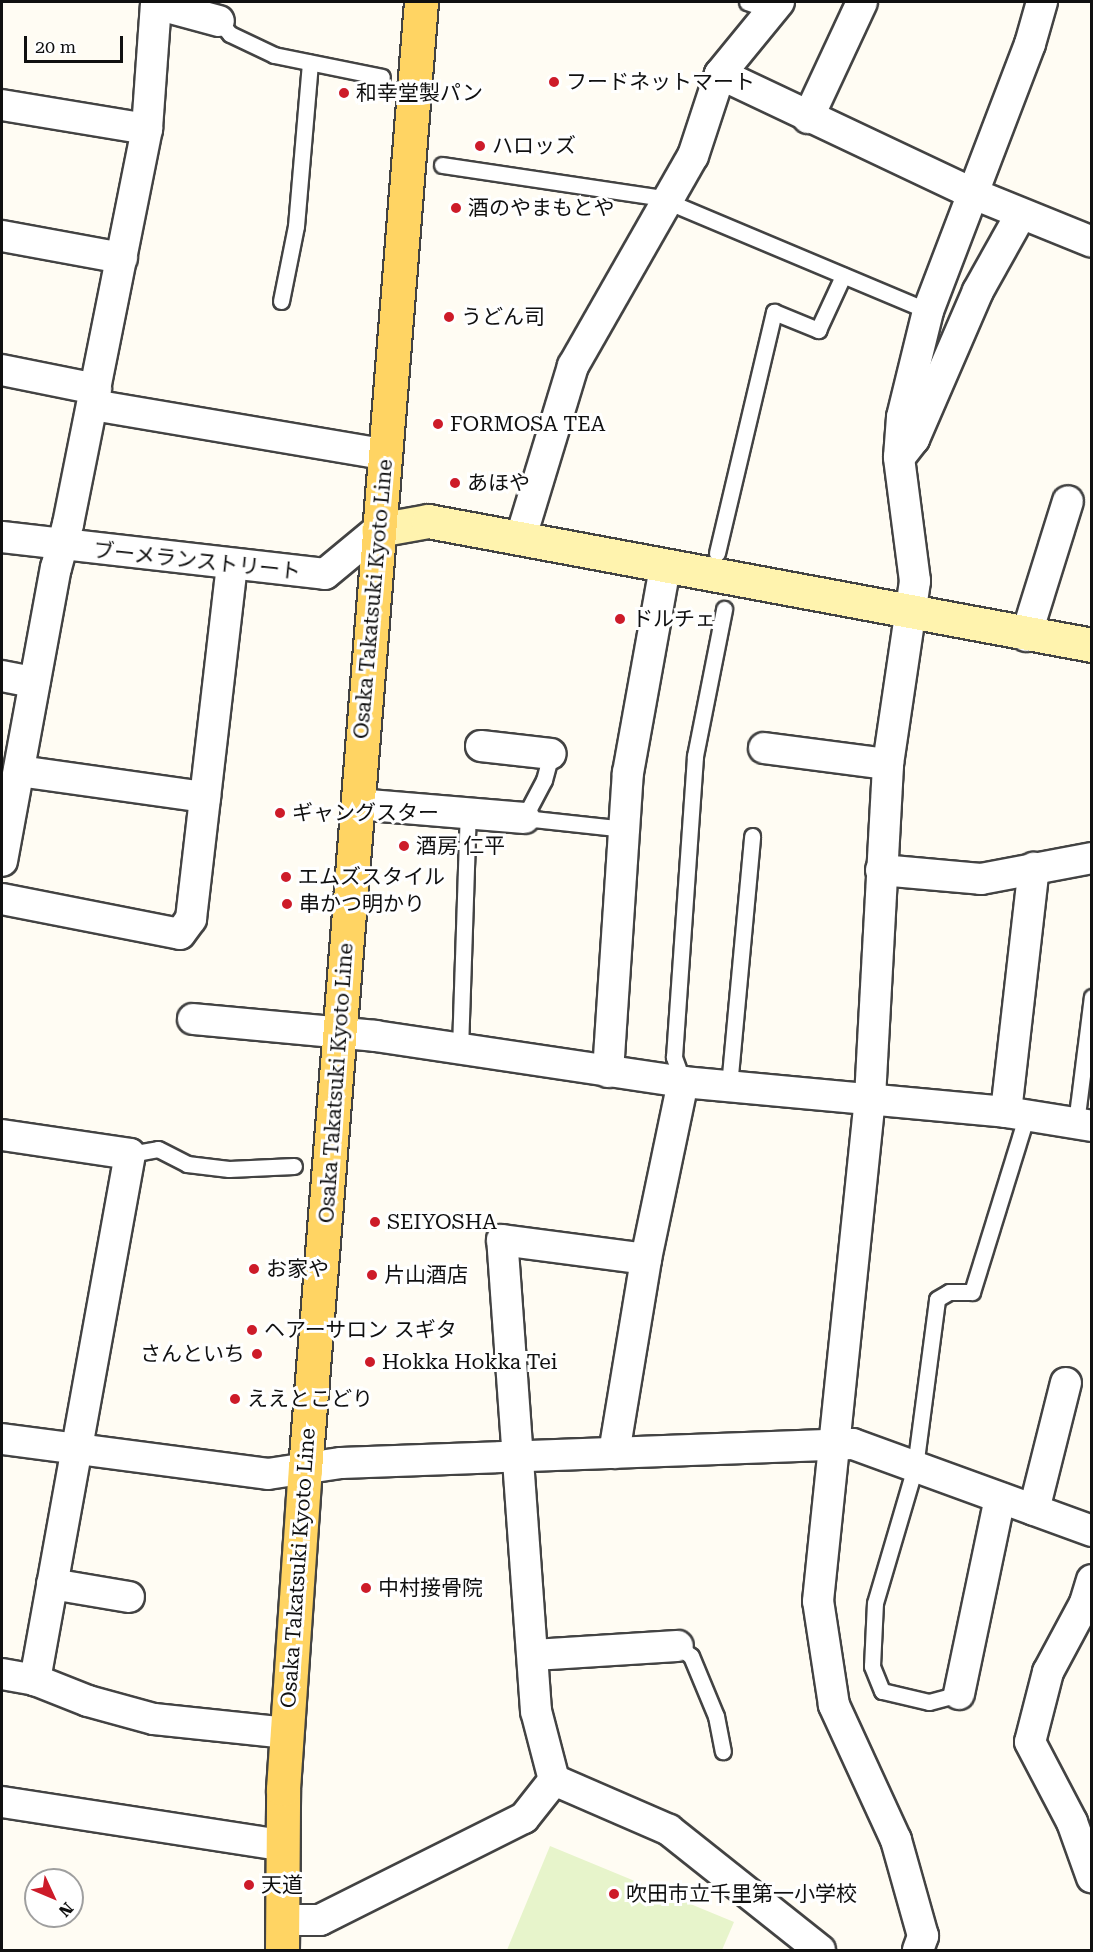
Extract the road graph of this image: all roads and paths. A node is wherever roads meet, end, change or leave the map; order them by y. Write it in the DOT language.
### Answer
graph roads {
  1 [pos="421,2"];
  2 [pos="862,2"];
  3 [pos="1042,2"];
  4 [pos="156,3"];
  5 [pos="766,5"];
  6 [pos="219,21"];
  7 [pos="310,63"];
  8 [pos="720,74"];
  9 [pos="382,77"];
  10 [pos="2,105"];
  11 [pos="808,118"];
  12 [pos="147,129"];
  13 [pos="442,165"];
  14 [pos="975,194"];
  15 [pos="668,200"];
  16 [pos="1022,214"];
  17 [pos="2,236"];
  18 [pos="1092,242"];
  19 [pos="122,258"];
  20 [pos="843,276"];
  21 [pos="281,300"];
  22 [pos="928,311"];
  23 [pos="2,370"];
  24 [pos="94,397"];
  25 [pos="384,454"];
  26 [pos="899,458"];
  27 [pos="1068,501"];
  28 [pos="378,530"];
  29 [pos="2,537"];
  30 [pos="521,537"];
  31 [pos="62,546"];
  32 [pos="717,553"];
  33 [pos="232,566"];
  34 [pos="665,568"];
  35 [pos="724,609"];
  36 [pos="912,614"];
  37 [pos="1026,636"];
  38 [pos="1092,645"];
  39 [pos="2,676"];
  40 [pos="34,682"];
  41 [pos="481,747"];
  42 [pos="764,748"];
  43 [pos="551,754"];
  44 [pos="888,764"];
  45 [pos="19,771"];
  46 [pos="205,797"];
  47 [pos="357,804"];
  48 [pos="468,814"];
  49 [pos="524,819"];
  50 [pos="625,830"];
  51 [pos="752,836"];
  52 [pos="1092,858"];
  53 [pos="2,861"];
  54 [pos="1034,868"];
  55 [pos="881,870"];
  56 [pos="2,898"];
  57 [pos="1092,997"];
  58 [pos="193,1018"];
  59 [pos="341,1031"];
  60 [pos="460,1049"];
  61 [pos="608,1072"];
  62 [pos="683,1082"];
  63 [pos="729,1086"];
  64 [pos="870,1098"];
  65 [pos="1016,1115"];
  66 [pos="1084,1125"];
  67 [pos="2,1135"];
  68 [pos="130,1154"];
  69 [pos="294,1166"];
  70 [pos="646,1259"];
  71 [pos="1066,1383"];
  72 [pos="2,1439"];
  73 [pos="837,1445"];
  74 [pos="77,1448"];
  75 [pos="614,1453"];
  76 [pos="520,1456"];
  77 [pos="915,1467"];
  78 [pos="305,1469"];
  79 [pos="1000,1498"];
  80 [pos="1034,1510"];
  81 [pos="1092,1531"];
  82 [pos="1092,1580"];
  83 [pos="52,1584"];
  84 [pos="129,1597"];
  85 [pos="678,1646"];
  86 [pos="533,1655"];
  87 [pos="2,1674"];
  88 [pos="35,1680"];
  89 [pos="959,1694"];
  90 [pos="286,1733"];
  91 [pos="723,1751"];
  92 [pos="554,1780"];
  93 [pos="2,1802"];
  94 [pos="281,1845"];
  95 [pos="1092,1878"];
  96 [pos="282,1935"];
  97 [pos="819,1950"];
  98 [pos="918,1950"];
  1 -- 25 [label="main road, Osaka Takatsuki Kyoto Line"];
  2 -- 11 [label="street"];
  3 -- 14 [label="street"];
  4 -- 6 [label="street"];
  4 -- 12 [label="street"];
  5 -- 8 [label="street"];
  6 -- 7 [label="lane"];
  7 -- 9 [label="lane"];
  7 -- 21 [label="lane"];
  8 -- 11 [label="street"];
  8 -- 15 [label="street"];
  10 -- 12 [label="street"];
  11 -- 14 [label="street"];
  12 -- 19 [label="street"];
  13 -- 15 [label="lane"];
  14 -- 16 [label="street"];
  14 -- 22 [label="street"];
  15 -- 20 [label="lane"];
  15 -- 30 [label="street"];
  16 -- 18 [label="street"];
  16 -- 26 [label="street"];
  17 -- 19 [label="street"];
  19 -- 24 [label="street"];
  20 -- 22 [label="lane"];
  20 -- 32 [label="lane"];
  22 -- 26 [label="street"];
  23 -- 24 [label="street"];
  24 -- 25 [label="street"];
  24 -- 31 [label="street"];
  25 -- 28 [label="main road, Osaka Takatsuki Kyoto Line"];
  26 -- 36 [label="street"];
  27 -- 37 [label="street"];
  28 -- 30 [label="street"];
  28 -- 33 [label="street, ブーメランストリート"];
  28 -- 47 [label="main road, Osaka Takatsuki Kyoto Line"];
  29 -- 31 [label="street, ブーメランストリート"];
  30 -- 34 [label="street"];
  31 -- 33 [label="street, ブーメランストリート"];
  31 -- 40 [label="street"];
  33 -- 46 [label="street"];
  34 -- 36 [label="street"];
  34 -- 50 [label="street"];
  35 -- 62 [label="lane"];
  36 -- 37 [label="street"];
  36 -- 44 [label="street"];
  37 -- 38 [label="street"];
  39 -- 40 [label="street"];
  40 -- 45 [label="street"];
  41 -- 43 [label="street"];
  42 -- 44 [label="street"];
  43 -- 49 [label="lane"];
  44 -- 55 [label="street"];
  45 -- 46 [label="street"];
  45 -- 53 [label="street"];
  46 -- 56 [label="street"];
  47 -- 48 [label="street"];
  47 -- 59 [label="main road, Osaka Takatsuki Kyoto Line"];
  48 -- 49 [label="street"];
  48 -- 60 [label="lane"];
  49 -- 50 [label="lane"];
  50 -- 61 [label="street"];
  51 -- 63 [label="lane"];
  52 -- 54 [label="street"];
  54 -- 55 [label="street"];
  54 -- 65 [label="street"];
  55 -- 64 [label="street"];
  57 -- 66 [label="lane"];
  58 -- 59 [label="street"];
  59 -- 60 [label="street"];
  59 -- 78 [label="main road, Osaka Takatsuki Kyoto Line"];
  60 -- 61 [label="street"];
  61 -- 62 [label="street"];
  62 -- 63 [label="street"];
  62 -- 70 [label="street"];
  63 -- 64 [label="street"];
  64 -- 65 [label="street"];
  64 -- 73 [label="street"];
  65 -- 66 [label="street"];
  65 -- 77 [label="lane"];
  67 -- 68 [label="street"];
  68 -- 69 [label="lane"];
  68 -- 74 [label="street"];
  70 -- 75 [label="street"];
  70 -- 76 [label="street"];
  71 -- 80 [label="street"];
  72 -- 74 [label="street"];
  73 -- 75 [label="street"];
  73 -- 77 [label="street"];
  73 -- 98 [label="street"];
  74 -- 78 [label="street"];
  74 -- 83 [label="street"];
  75 -- 76 [label="street"];
  76 -- 78 [label="street"];
  76 -- 86 [label="street"];
  77 -- 79 [label="street"];
  77 -- 89 [label="lane"];
  78 -- 90 [label="main road, Osaka Takatsuki Kyoto Line"];
  79 -- 80 [label="street"];
  79 -- 89 [label="street"];
  80 -- 81 [label="street"];
  82 -- 95 [label="street"];
  83 -- 84 [label="street"];
  83 -- 88 [label="street"];
  85 -- 86 [label="street"];
  85 -- 91 [label="lane"];
  86 -- 92 [label="street"];
  87 -- 88 [label="street"];
  88 -- 90 [label="street"];
  90 -- 94 [label="main road, Osaka Takatsuki Kyoto Line"];
  92 -- 96 [label="street"];
  92 -- 97 [label="street"];
  93 -- 94 [label="street"];
  94 -- 96 [label="main road, Osaka Takatsuki Kyoto Line"];
}
